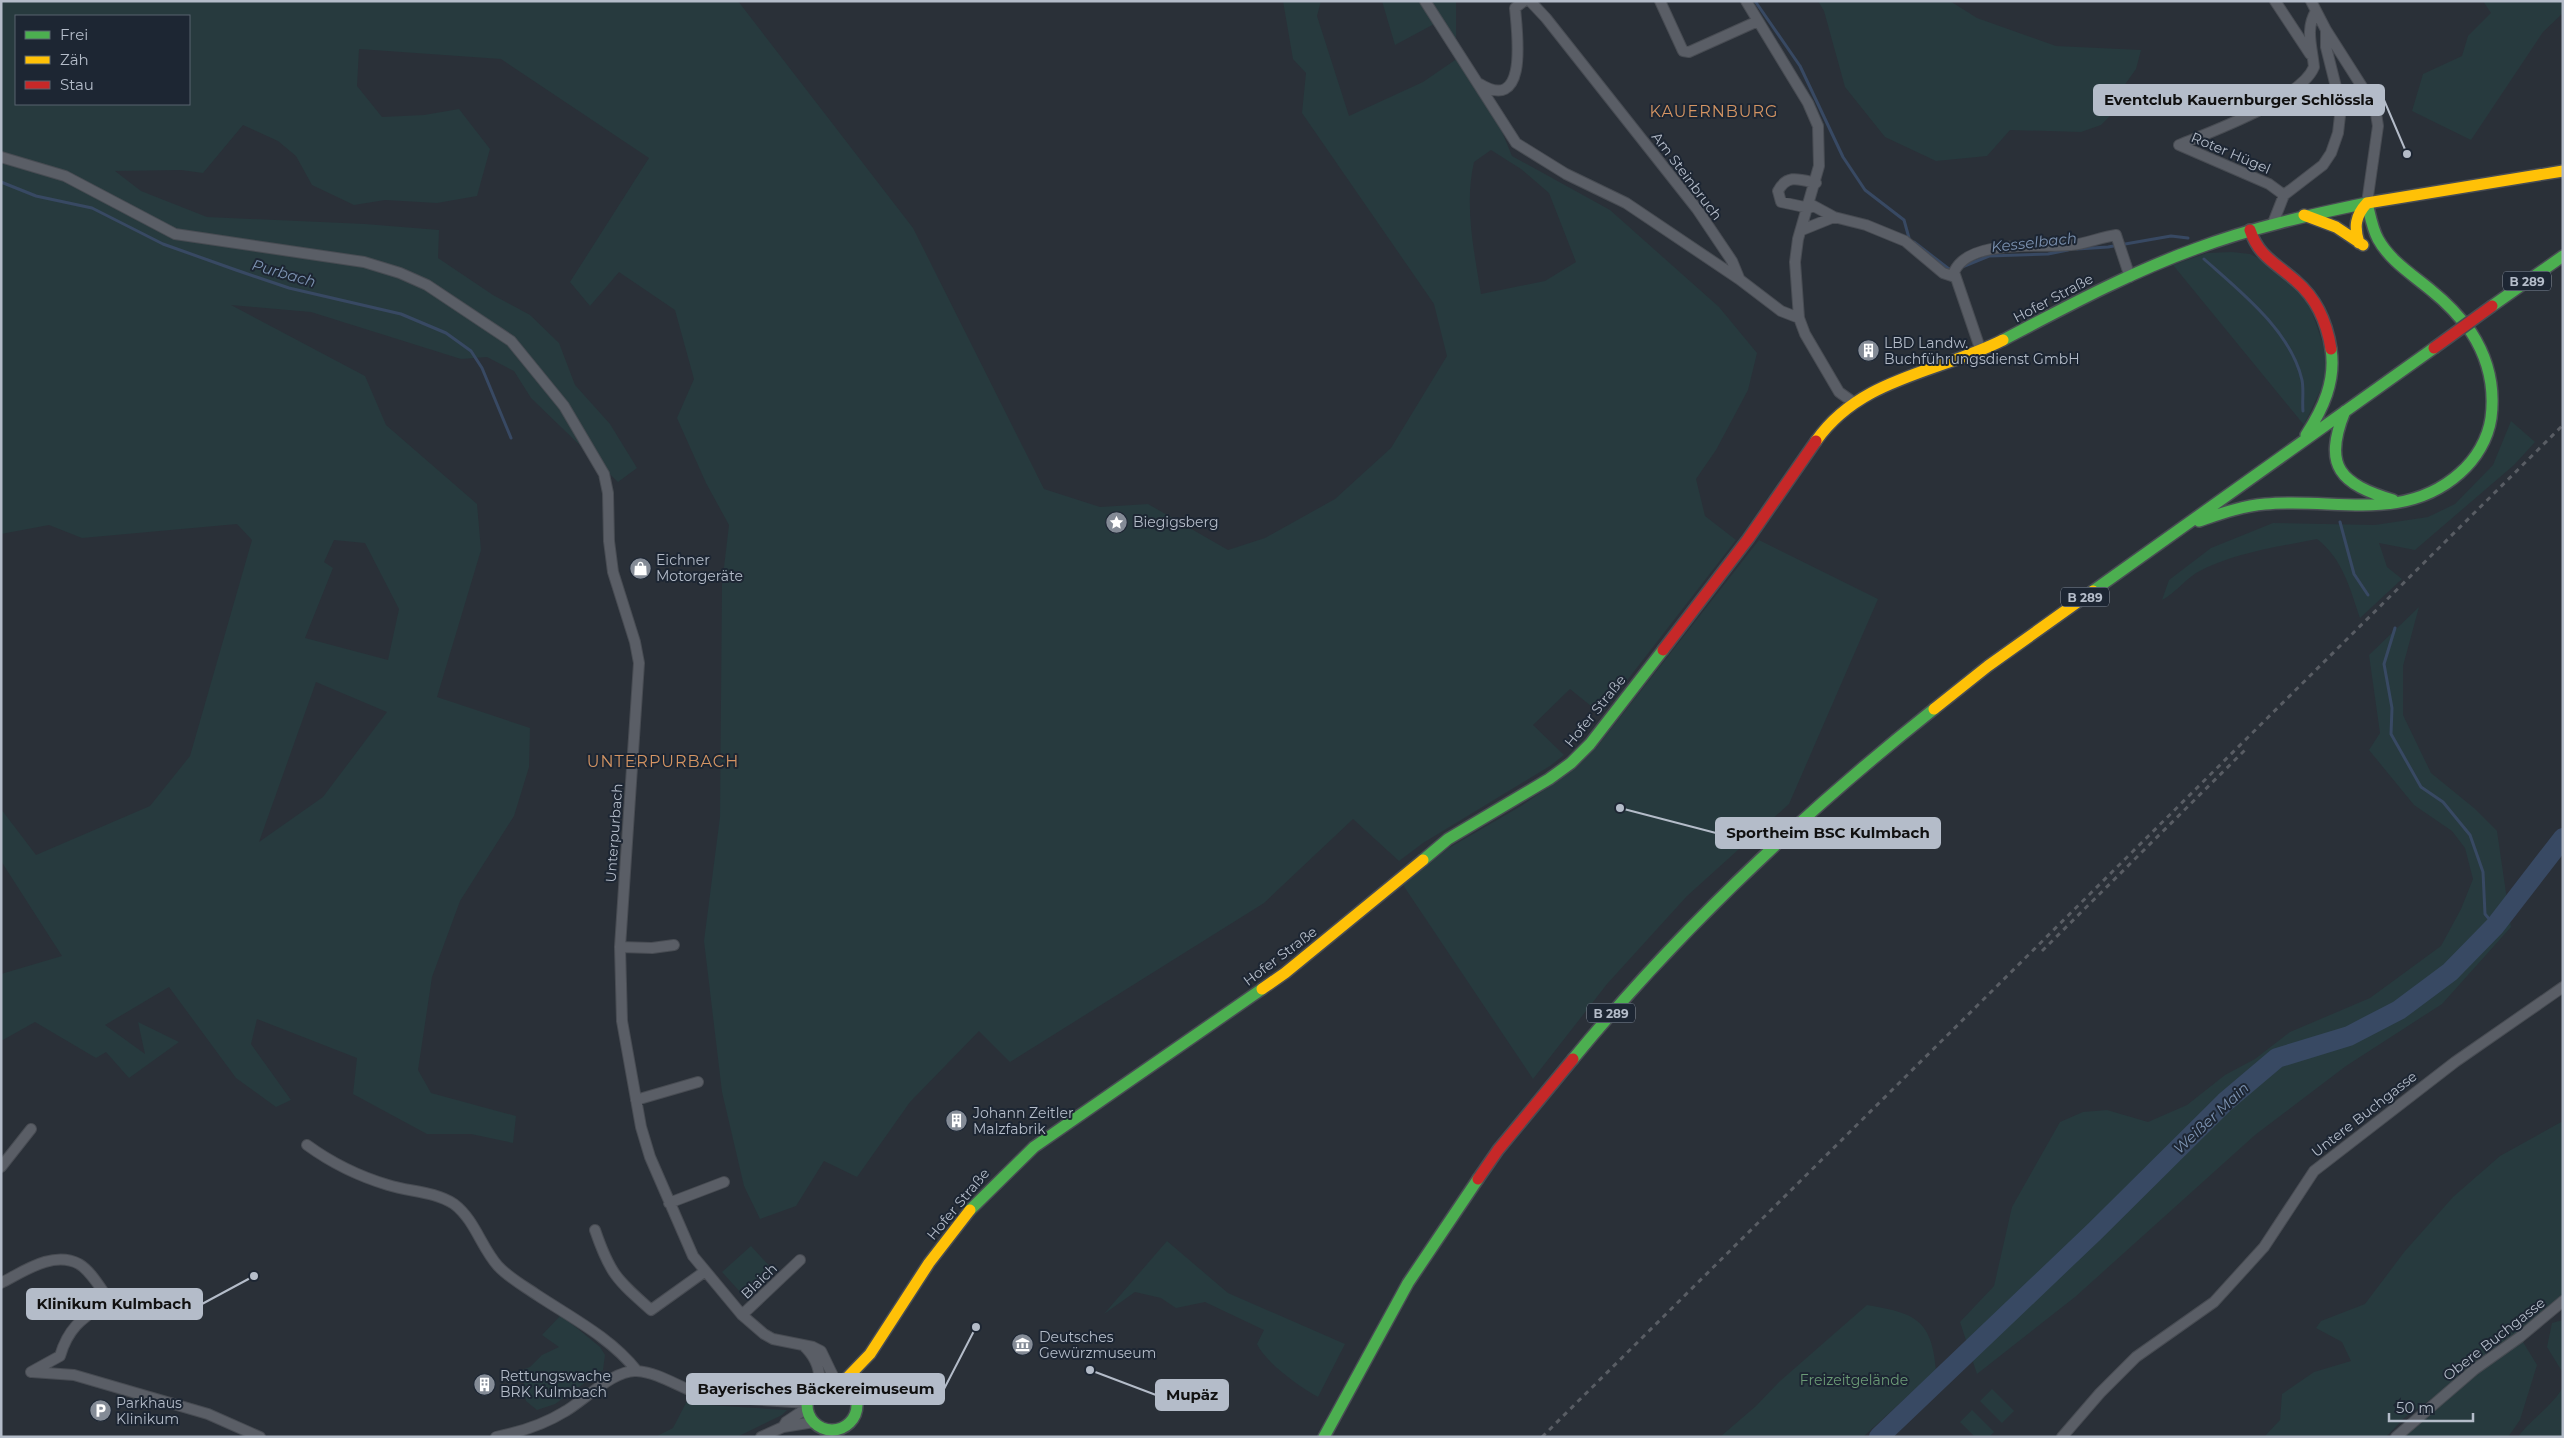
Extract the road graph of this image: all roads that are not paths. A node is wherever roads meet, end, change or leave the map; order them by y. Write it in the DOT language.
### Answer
graph roads {
  1 [pos="1425,1"];
  2 [pos="1524,1"];
  3 [pos="1530,1"];
  4 [pos="1660,1"];
  5 [pos="1746,1"];
  6 [pos="2275,1"];
  7 [pos="2314,6"];
  8 [pos="1758,21"];
  9 [pos="2326,30"];
  10 [pos="2313,60"];
  11 [pos="1480,84"];
  12 [pos="1,157"];
  13 [pos="2563,171"];
  14 [pos="1816,183"];
  15 [pos="2284,195"];
  16 [pos="2367,203"];
  17 [pos="1809,206"];
  18 [pos="2304,215"];
  19 [pos="1834,217"];
  20 [pos="2273,222"];
  21 [pos="1802,230"];
  22 [pos="2250,230"];
  23 [pos="2360,243"];
  24 [pos="2563,256"];
  25 [pos="1955,271"];
  26 [pos="2409,273"];
  27 [pos="2130,276"];
  28 [pos="1739,279"];
  29 [pos="1799,318"];
  30 [pos="1981,351"];
  31 [pos="1852,402"];
  32 [pos="2346,411"];
  33 [pos="2304,438"];
  34 [pos="2404,503"];
  35 [pos="2182,528"];
  36 [pos="674,945"];
  37 [pos="620,947"];
  38 [pos="2563,987"];
  39 [pos="698,1082"];
  40 [pos="636,1100"];
  41 [pos="31,1129"];
  42 [pos="307,1145"];
  43 [pos="1,1167"];
  44 [pos="724,1182"];
  45 [pos="669,1203"];
  46 [pos="595,1230"];
  47 [pos="800,1260"];
  48 [pos="704,1272"];
  49 [pos="1,1283"];
  50 [pos="2563,1301"];
  51 [pos="742,1316"];
  52 [pos="802,1345"];
  53 [pos="868,1359"];
  54 [pos="637,1371"];
  55 [pos="839,1381"];
  56 [pos="819,1384"];
  57 [pos="854,1392"];
  58 [pos="807,1405"];
  59 [pos="814,1422"];
  60 [pos="783,1427"];
  61 [pos="847,1431"];
  62 [pos="831,1433"];
  63 [pos="260,1437"];
  64 [pos="496,1437"];
  65 [pos="761,1437"];
  66 [pos="1324,1437"];
  67 [pos="2062,1437"];
  68 [pos="2396,1437"];
  1 -- 11 [label="street"];
  2 -- 11 [label="street"];
  3 -- 28 [label="street, Am Steinbruch"];
  4 -- 8 [label="street"];
  5 -- 8 [label="street"];
  6 -- 10 [label="street"];
  7 -- 9 [label="street"];
  7 -- 10 [label="street"];
  8 -- 14 [label="street"];
  9 -- 15 [label="street"];
  9 -- 16 [label="street"];
  10 -- 15 [label="street, Roter Hügel"];
  11 -- 28 [label="street, Am Steinbruch"];
  12 -- 37 [label="street, Unterpurbach"];
  13 -- 16 [label="main road, Hofer Straße"];
  14 -- 17 [label="street"];
  14 -- 17 [label="street"];
  15 -- 20 [label="street"];
  16 -- 18 [label="main road, Hofer Straße"];
  16 -- 23 [label="main road"];
  16 -- 26 [label="main road"];
  17 -- 19 [label="street"];
  17 -- 21 [label="street"];
  18 -- 20 [label="main road, Hofer Straße"];
  18 -- 23 [label="main road"];
  19 -- 21 [label="street"];
  19 -- 25 [label="street"];
  20 -- 22 [label="main road, Hofer Straße"];
  21 -- 29 [label="street"];
  22 -- 27 [label="main road, Hofer Straße"];
  22 -- 33 [label="main road"];
  23 -- 26 [label="main road"];
  24 -- 32 [label="main road, B 289, bridge"];
  25 -- 27 [label="street"];
  25 -- 30 [label="street"];
  26 -- 34 [label="main road"];
  27 -- 30 [label="main road, Hofer Straße"];
  28 -- 29 [label="street, Am Steinbruch"];
  29 -- 31 [label="street"];
  30 -- 31 [label="main road, Hofer Straße"];
  31 -- 53 [label="main road, Hofer Straße"];
  32 -- 33 [label="main road, B 289"];
  32 -- 34 [label="main road"];
  33 -- 35 [label="main road, B 289"];
  34 -- 35 [label="main road"];
  35 -- 66 [label="main road, B 289"];
  36 -- 37 [label="street"];
  37 -- 40 [label="street, Unterpurbach"];
  38 -- 67 [label="street, Untere Buchgasse"];
  39 -- 40 [label="street"];
  40 -- 45 [label="street, Unterpurbach"];
  41 -- 43 [label="street"];
  42 -- 54 [label="street"];
  44 -- 45 [label="street"];
  45 -- 48 [label="street, Unterpurbach"];
  46 -- 48 [label="street"];
  47 -- 51 [label="street, Blaich"];
  48 -- 51 [label="street, Unterpurbach"];
  49 -- 63 [label="street"];
  50 -- 68 [label="street, Obere Buchgasse"];
  51 -- 52 [label="street, Blaich"];
  52 -- 55 [label="street, Blaich"];
  52 -- 56 [label="street"];
  53 -- 55 [label="main road, Hofer Straße"];
  53 -- 57 [label="main road, Hofer Straße"];
  54 -- 58 [label="street"];
  54 -- 64 [label="street"];
  55 -- 56 [label="main road"];
  55 -- 57 [label="main road"];
  56 -- 58 [label="main road"];
  57 -- 61 [label="main road"];
  58 -- 59 [label="main road"];
  58 -- 60 [label="street"];
  59 -- 60 [label="street"];
  59 -- 62 [label="main road"];
  60 -- 65 [label="street"];
  61 -- 62 [label="main road"];
}
